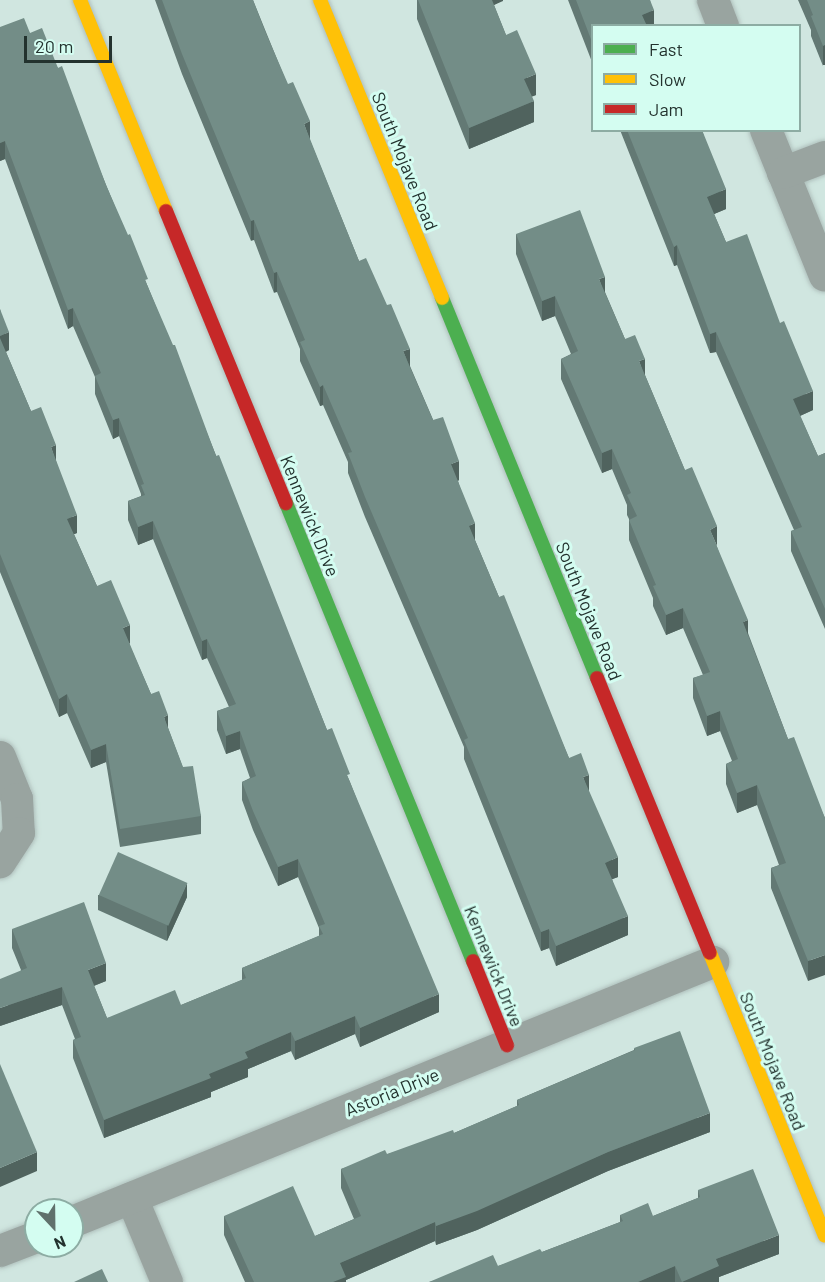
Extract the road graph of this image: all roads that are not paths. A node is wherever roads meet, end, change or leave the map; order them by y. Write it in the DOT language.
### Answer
graph roads {
  1 [pos="80,0"];
  2 [pos="320,0"];
  3 [pos="713,0"];
  4 [pos="722,24"];
  5 [pos="767,132"];
  6 [pos="825,156"];
  7 [pos="783,173"];
  8 [pos="825,276"];
  9 [pos="0,757"];
  10 [pos="0,862"];
  11 [pos="713,962"];
  12 [pos="507,1045"];
  13 [pos="132,1198"];
  14 [pos="84,1217"];
  15 [pos="825,1236"];
  16 [pos="24,1242"];
  17 [pos="0,1251"];
  18 [pos="167,1282"];
  1 -- 12 [label="street, Kennewick Drive"];
  2 -- 11 [label="street, South Mojave Road"];
  3 -- 4 [label="street"];
  5 -- 7 [label="street"];
  6 -- 7 [label="street"];
  7 -- 8 [label="street"];
  9 -- 10 [label="street"];
  11 -- 12 [label="street, Astoria Drive"];
  11 -- 15 [label="street, South Mojave Road"];
  12 -- 13 [label="street, Astoria Drive"];
  13 -- 14 [label="street, Astoria Drive"];
  13 -- 18 [label="street"];
  16 -- 17 [label="street"];
}
